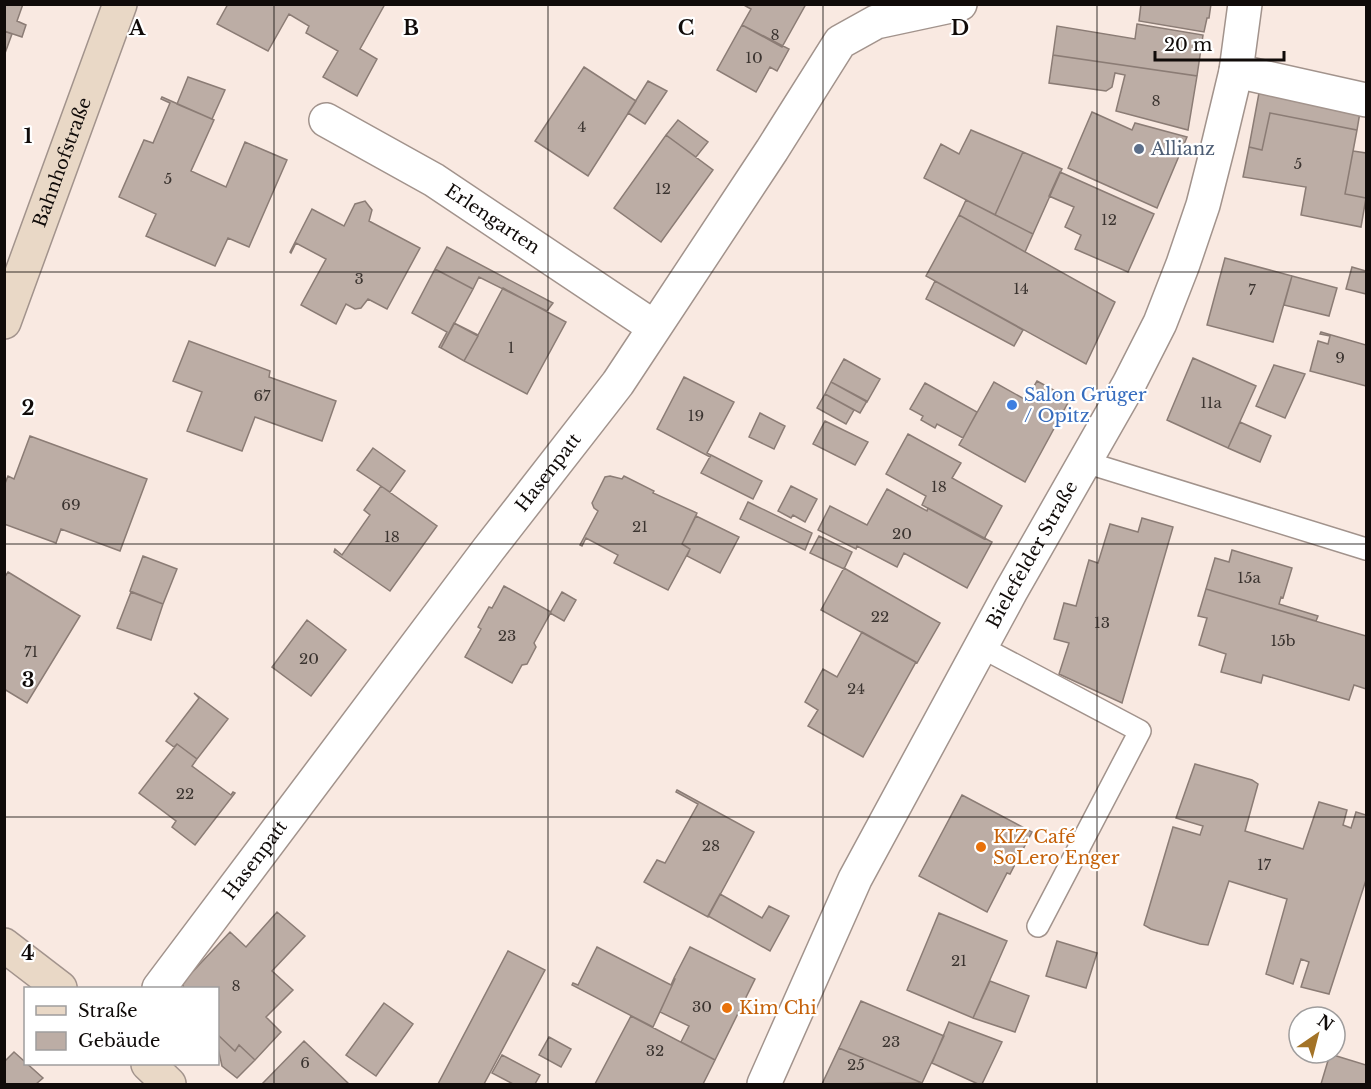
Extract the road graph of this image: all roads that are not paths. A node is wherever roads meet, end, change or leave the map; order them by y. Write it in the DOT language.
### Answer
graph roads {
  1 [pos="120,4"];
  2 [pos="960,4"];
  3 [pos="1245,4"];
  4 [pos="1236,71"];
  5 [pos="1366,100"];
  6 [pos="326,120"];
  7 [pos="4,322"];
  8 [pos="654,327"];
  9 [pos="1085,462"];
  10 [pos="1366,549"];
  11 [pos="981,647"];
  12 [pos="1038,926"];
  13 [pos="4,945"];
  14 [pos="59,987"];
  15 [pos="160,987"];
  16 [pos="149,1065"];
  17 [pos="169,1084"];
  18 [pos="764,1084"];
  1 -- 7 [label="street, Bahnhofstraße"];
  2 -- 8 [label="street, Hasenpatt"];
  3 -- 4 [label="street, Bielefelder Straße"];
  4 -- 5 [label="street"];
  4 -- 9 [label="street, Bielefelder Straße"];
  6 -- 8 [label="street, Erlengarten"];
  8 -- 15 [label="street, Hasenpatt"];
  9 -- 10 [label="lane"];
  9 -- 11 [label="street, Bielefelder Straße"];
  11 -- 12 [label="lane"];
  11 -- 18 [label="street, Bielefelder Straße"];
  13 -- 14 [label="street"];
  16 -- 17 [label="street"];
}
